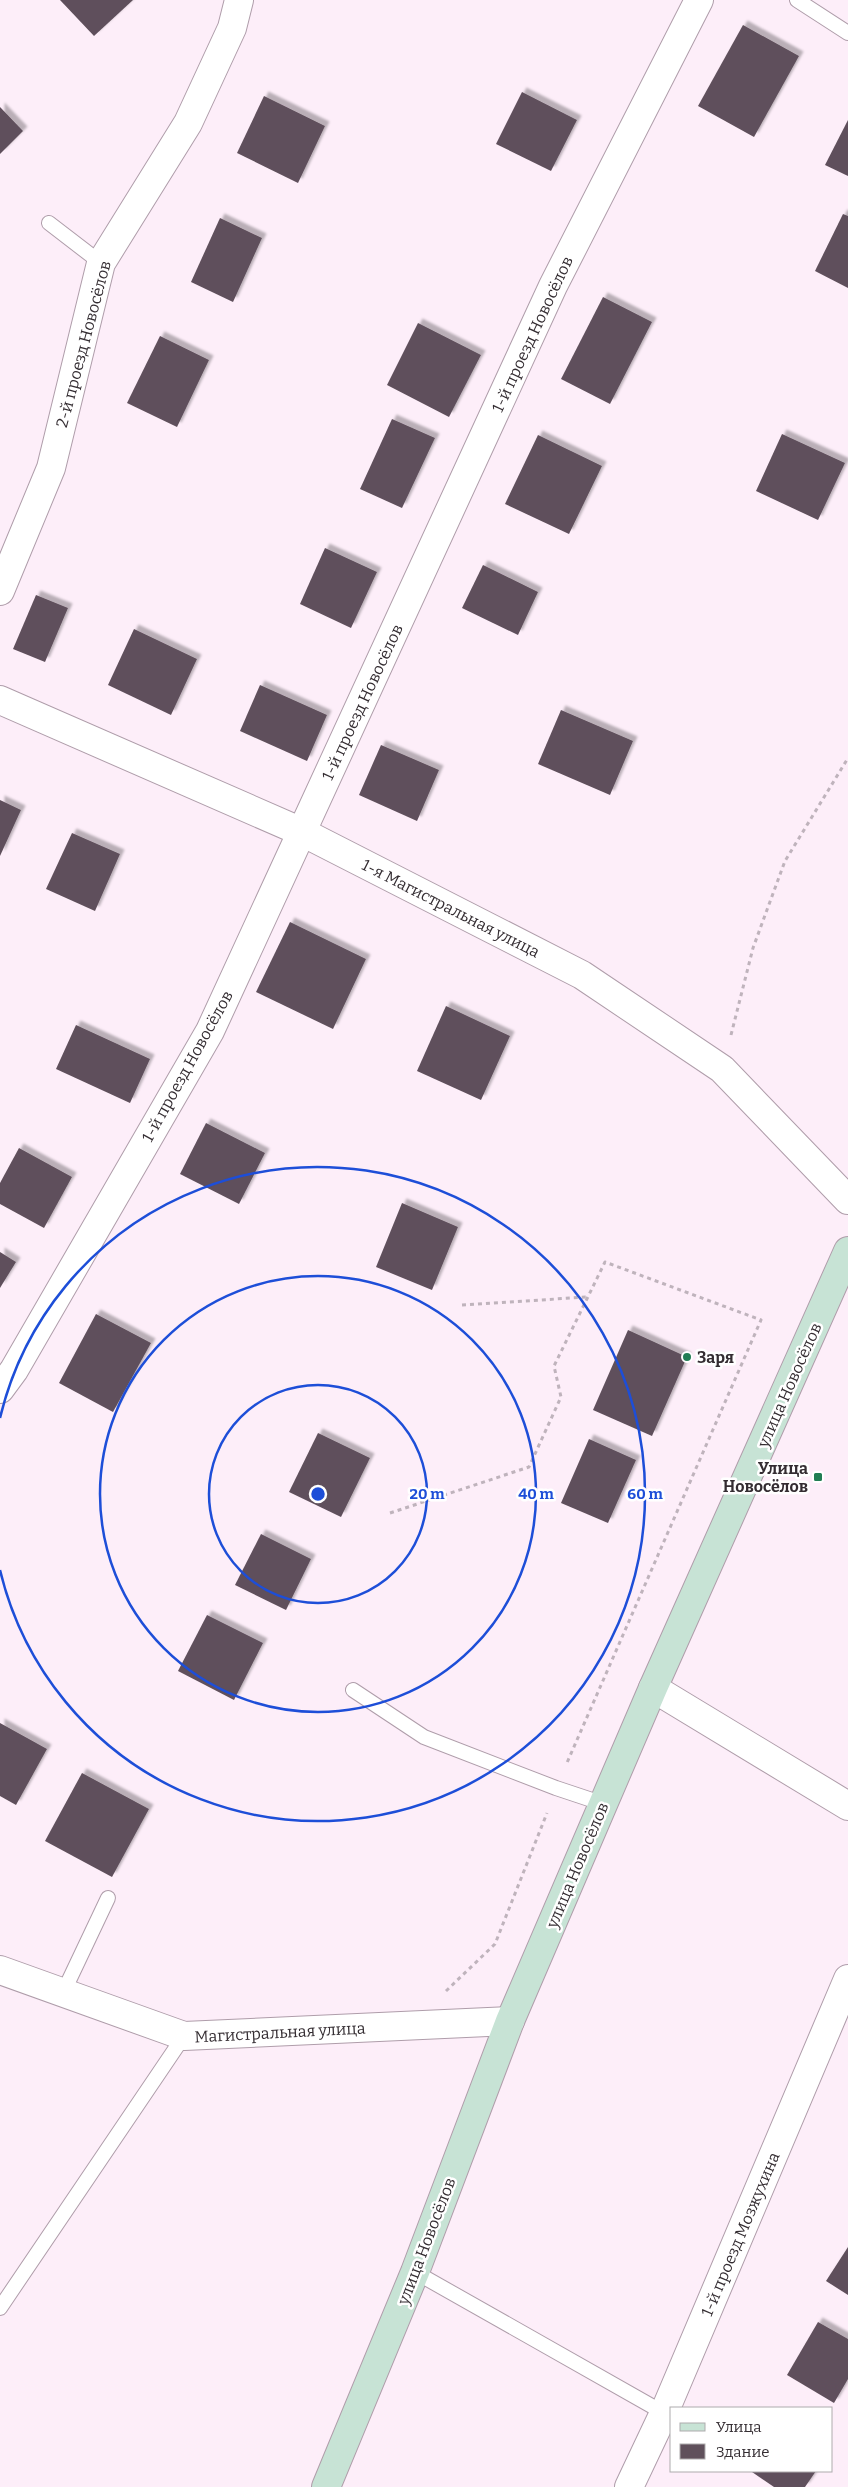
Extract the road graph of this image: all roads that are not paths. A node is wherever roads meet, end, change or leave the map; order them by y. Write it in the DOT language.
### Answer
graph roads {
  1 [pos="239,0"];
  2 [pos="699,0"];
  3 [pos="797,0"];
  4 [pos="848,33"];
  5 [pos="49,223"];
  6 [pos="101,263"];
  7 [pos="0,591"];
  8 [pos="0,700"];
  9 [pos="302,832"];
  10 [pos="848,1200"];
  11 [pos="848,1251"];
  12 [pos="5,1374"];
  13 [pos="653,1688"];
  14 [pos="353,1690"];
  15 [pos="604,1804"];
  16 [pos="848,1806"];
  17 [pos="108,1898"];
  18 [pos="0,1970"];
  19 [pos="848,1979"];
  20 [pos="63,1993"];
  21 [pos="510,2021"];
  22 [pos="184,2036"];
  23 [pos="415,2272"];
  24 [pos="0,2308"];
  25 [pos="664,2413"];
  26 [pos="326,2487"];
  27 [pos="629,2487"];
  1 -- 6 [label="street, 2-й проезд Новосёлов"];
  2 -- 9 [label="street, 1-й проезд Новосёлов"];
  3 -- 4 [label="lane"];
  5 -- 6 [label="lane"];
  6 -- 7 [label="street, 2-й проезд Новосёлов"];
  8 -- 9 [label="street, 1-я Магистральная улица"];
  9 -- 10 [label="street, 1-я Магистральная улица"];
  9 -- 12 [label="street, 1-й проезд Новосёлов"];
  11 -- 13 [label="street, улица Новосёлов"];
  13 -- 15 [label="street, улица Новосёлов"];
  13 -- 16 [label="street"];
  14 -- 15 [label="lane"];
  15 -- 21 [label="street, улица Новосёлов"];
  17 -- 20 [label="lane"];
  18 -- 20 [label="street, Магистральная улица"];
  19 -- 25 [label="street, 1-й проезд Мозжухина"];
  20 -- 22 [label="street, Магистральная улица"];
  21 -- 22 [label="street, Магистральная улица"];
  21 -- 23 [label="street, улица Новосёлов"];
  22 -- 24 [label="lane"];
  23 -- 25 [label="lane"];
  23 -- 26 [label="street, улица Новосёлов"];
  25 -- 27 [label="street, 1-й проезд Мозжухина"];
}
